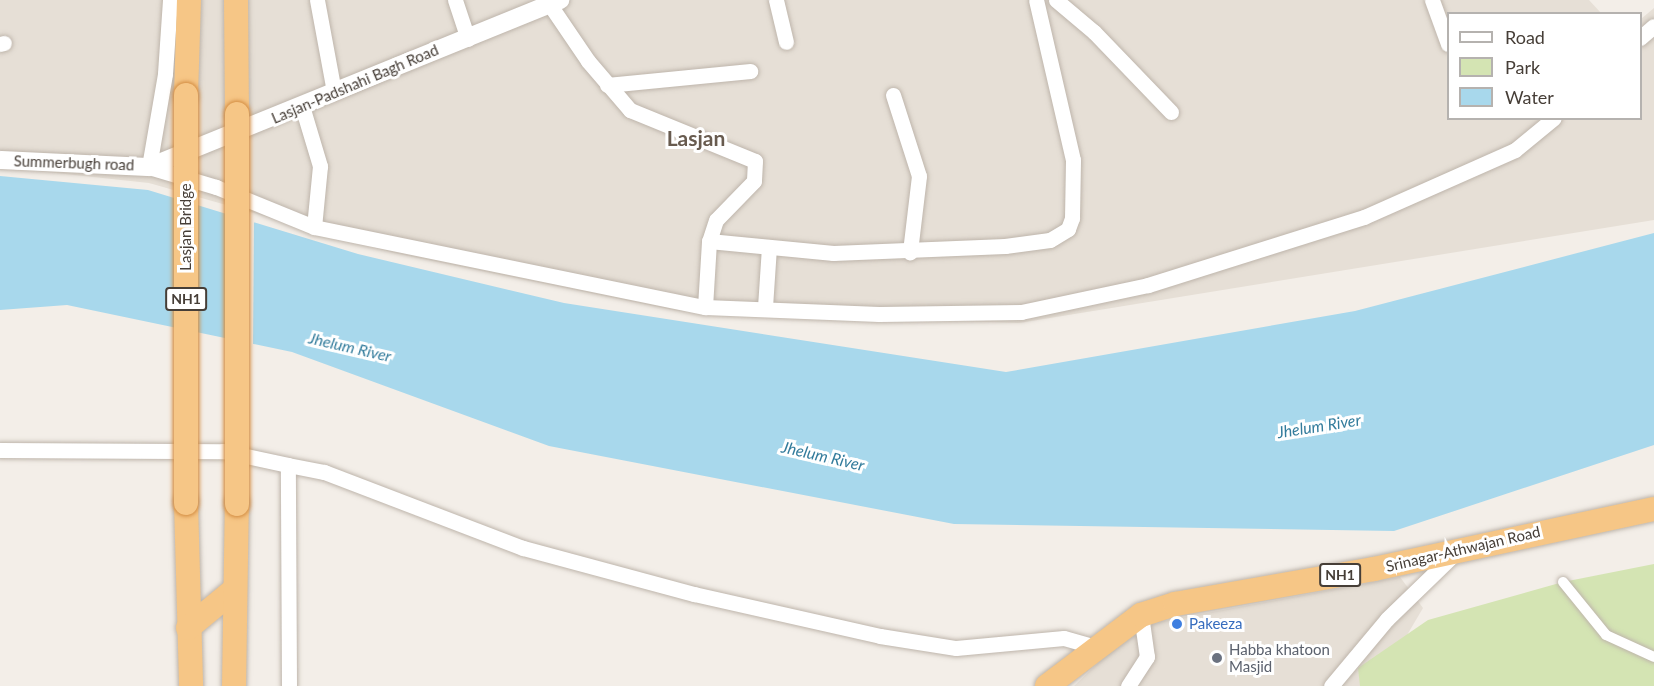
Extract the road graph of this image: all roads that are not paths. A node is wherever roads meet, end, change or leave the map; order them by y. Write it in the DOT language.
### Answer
graph roads {
  1 [pos="170,0"];
  2 [pos="189,0"];
  3 [pos="236,0"];
  4 [pos="317,0"];
  5 [pos="455,0"];
  6 [pos="776,0"];
  7 [pos="1036,0"];
  8 [pos="1056,0"];
  9 [pos="1432,0"];
  10 [pos="555,2"];
  11 [pos="468,39"];
  12 [pos="1447,39"];
  13 [pos="786,42"];
  14 [pos="750,71"];
  15 [pos="607,85"];
  16 [pos="334,92"];
  17 [pos="893,95"];
  18 [pos="302,106"];
  19 [pos="1172,112"];
  20 [pos="1552,120"];
  21 [pos="0,160"];
  22 [pos="149,167"];
  23 [pos="314,227"];
  24 [pos="709,241"];
  25 [pos="770,247"];
  26 [pos="910,252"];
  27 [pos="765,307"];
  28 [pos="705,308"];
  29 [pos="0,450"];
  30 [pos="288,465"];
  31 [pos="1654,509"];
  32 [pos="1456,552"];
  33 [pos="1563,582"];
  34 [pos="234,590"];
  35 [pos="1140,615"];
  36 [pos="188,628"];
  37 [pos="1095,647"];
  38 [pos="1654,657"];
  39 [pos="191,686"];
  40 [pos="234,686"];
  41 [pos="289,686"];
  42 [pos="1047,686"];
  43 [pos="1128,686"];
  44 [pos="1331,686"];
  1 -- 22 [label="street"];
  2 -- 36 [label="highway, Lasjan Bridge / NH1, bridge"];
  3 -- 34 [label="highway, bridge"];
  4 -- 16 [label="street"];
  5 -- 11 [label="street"];
  6 -- 13 [label="street"];
  7 -- 26 [label="street"];
  8 -- 19 [label="street"];
  9 -- 12 [label="street"];
  10 -- 11 [label="street, Lasjan-Padshahi Bagh Road"];
  10 -- 15 [label="street"];
  11 -- 16 [label="street, Lasjan-Padshahi Bagh Road"];
  14 -- 15 [label="street"];
  15 -- 24 [label="street"];
  16 -- 18 [label="street, Lasjan-Padshahi Bagh Road"];
  17 -- 26 [label="street"];
  18 -- 22 [label="street, Lasjan-Padshahi Bagh Road"];
  18 -- 23 [label="street"];
  20 -- 27 [label="street"];
  21 -- 22 [label="street, Summerbugh road"];
  22 -- 23 [label="street"];
  23 -- 28 [label="street"];
  24 -- 25 [label="street"];
  24 -- 28 [label="street"];
  25 -- 26 [label="street"];
  25 -- 27 [label="street"];
  27 -- 28 [label="street"];
  29 -- 30 [label="street"];
  30 -- 37 [label="street"];
  30 -- 41 [label="street"];
  31 -- 32 [label="highway, Srinagar-Athwajan Road / NH1"];
  32 -- 35 [label="highway, Srinagar-Athwajan Road / NH1"];
  32 -- 44 [label="street"];
  33 -- 38 [label="street"];
  34 -- 36 [label="highway"];
  34 -- 40 [label="highway"];
  35 -- 37 [label="highway, Srinagar-Athwajan Road / NH1"];
  35 -- 43 [label="street"];
  36 -- 39 [label="highway, NH1"];
  37 -- 42 [label="highway, Srinagar-Athwajan Road / NH1"];
}
